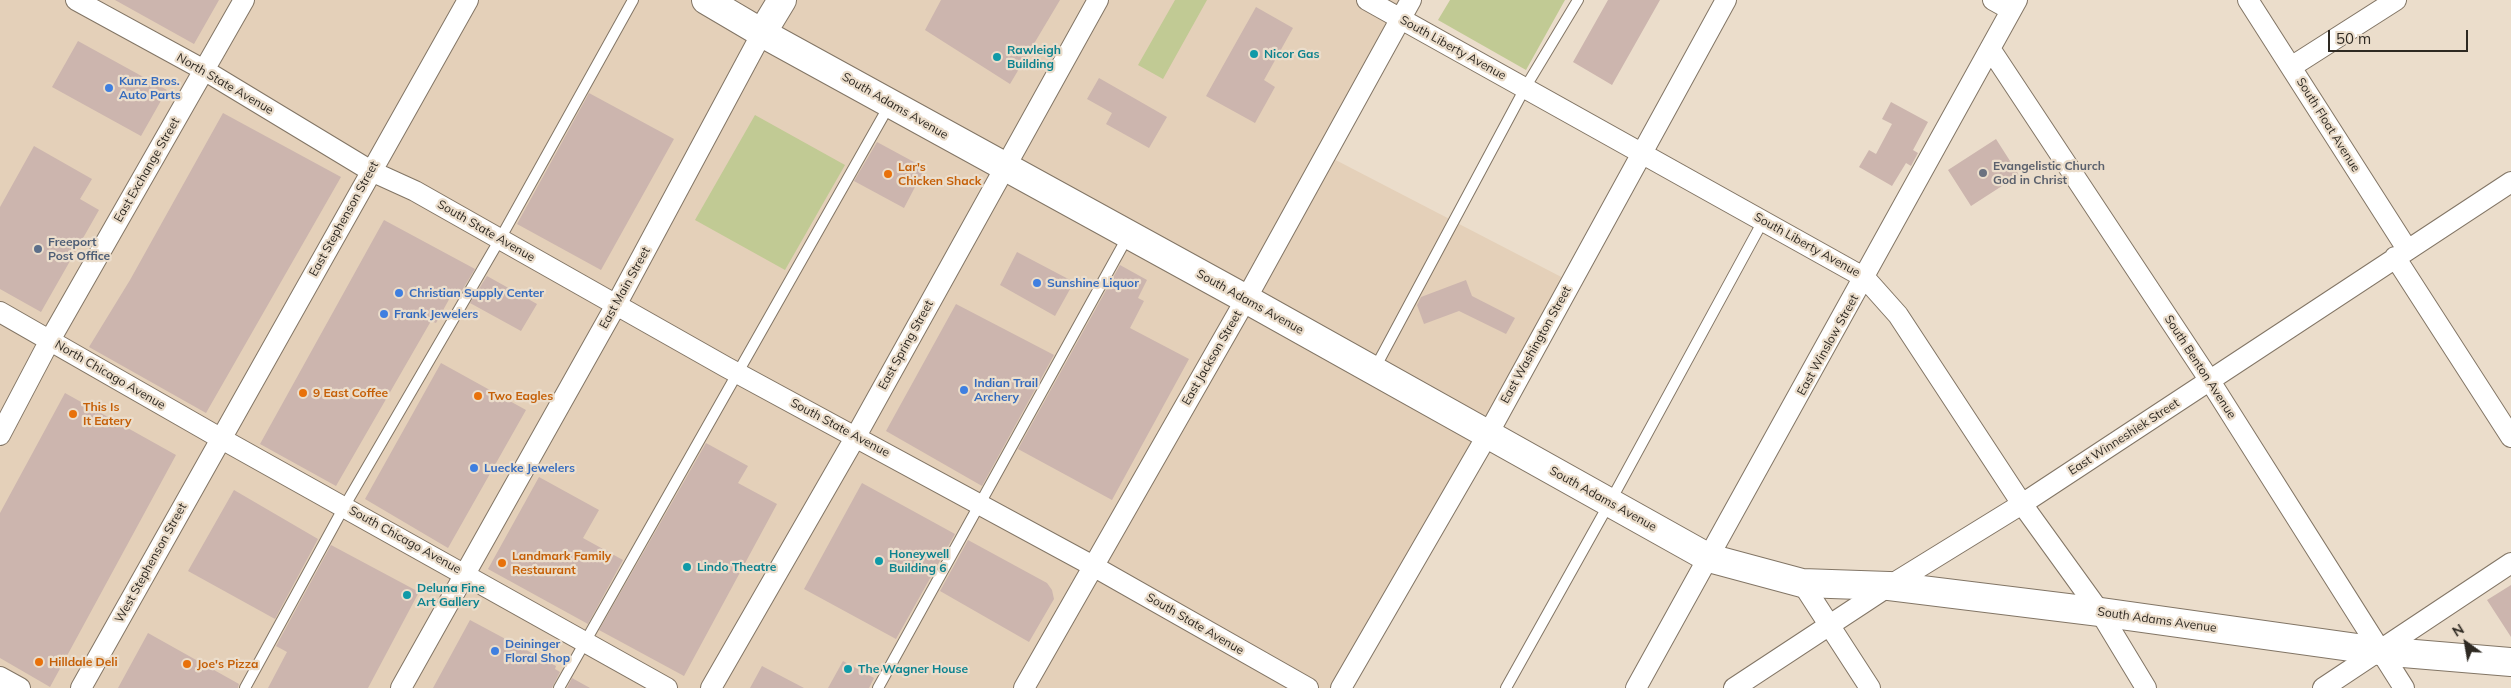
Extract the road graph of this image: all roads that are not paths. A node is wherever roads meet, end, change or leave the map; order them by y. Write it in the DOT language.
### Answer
graph roads {
  1 [pos="76,0"];
  2 [pos="244,0"];
  3 [pos="468,0"];
  4 [pos="633,0"];
  5 [pos="706,0"];
  6 [pos="782,0"];
  7 [pos="1098,0"];
  8 [pos="1367,0"];
  9 [pos="1411,0"];
  10 [pos="1578,0"];
  11 [pos="1726,0"];
  12 [pos="1993,0"];
  13 [pos="2248,0"];
  14 [pos="2396,0"];
  15 [pos="2014,5"];
  16 [pos="1400,19"];
  17 [pos="762,33"];
  18 [pos="1991,50"];
  19 [pos="2291,67"];
  20 [pos="204,70"];
  21 [pos="1525,88"];
  22 [pos="890,103"];
  23 [pos="1641,153"];
  24 [pos="1005,169"];
  25 [pos="371,171"];
  26 [pos="2511,182"];
  27 [pos="1763,221"];
  28 [pos="1128,236"];
  29 [pos="500,239"];
  30 [pos="2401,253"];
  31 [pos="1865,278"];
  32 [pos="1246,299"];
  33 [pos="616,305"];
  34 [pos="0,312"];
  35 [pos="50,340"];
  36 [pos="1374,371"];
  37 [pos="737,373"];
  38 [pos="2210,381"];
  39 [pos="2505,413"];
  40 [pos="1488,434"];
  41 [pos="0,435"];
  42 [pos="856,436"];
  43 [pos="2511,437"];
  44 [pos="220,438"];
  45 [pos="1610,502"];
  46 [pos="2022,504"];
  47 [pos="981,505"];
  48 [pos="344,506"];
  49 [pos="1709,558"];
  50 [pos="2511,563"];
  51 [pos="1093,566"];
  52 [pos="466,574"];
  53 [pos="1802,583"];
  54 [pos="1889,586"];
  55 [pos="2100,612"];
  56 [pos="1829,625"];
  57 [pos="585,642"];
  58 [pos="2379,651"];
  59 [pos="2507,659"];
  60 [pos="0,677"];
  61 [pos="20,688"];
  62 [pos="81,688"];
  63 [pos="245,688"];
  64 [pos="402,688"];
  65 [pos="559,688"];
  66 [pos="667,688"];
  67 [pos="711,688"];
  68 [pos="878,688"];
  69 [pos="1024,688"];
  70 [pos="1308,688"];
  71 [pos="1341,688"];
  72 [pos="1506,688"];
  73 [pos="1636,688"];
  74 [pos="1734,688"];
  75 [pos="1870,688"];
  76 [pos="2146,688"];
  77 [pos="2322,688"];
  78 [pos="2404,688"];
  1 -- 20 [label="street, North State Avenue"];
  2 -- 20 [label="street, East Exchange Street"];
  3 -- 25 [label="street, East Stephenson Street"];
  4 -- 29 [label="lane"];
  5 -- 17 [label="street, South Adams Avenue"];
  6 -- 17 [label="street, East Main Street"];
  7 -- 24 [label="street, East Spring Street"];
  8 -- 16 [label="street, South Liberty Avenue"];
  9 -- 16 [label="street, East Jackson Street"];
  10 -- 21 [label="lane"];
  11 -- 23 [label="street, East Washington Street"];
  12 -- 15 [label="street"];
  13 -- 19 [label="street, South Float Avenue"];
  14 -- 19 [label="street"];
  15 -- 18 [label="street, East Winslow Street"];
  16 -- 21 [label="street, South Liberty Avenue"];
  16 -- 32 [label="street, East Jackson Street"];
  17 -- 22 [label="street, South Adams Avenue"];
  17 -- 33 [label="street, East Main Street"];
  18 -- 31 [label="street, East Winslow Street"];
  18 -- 38 [label="street, South Benton Avenue"];
  19 -- 30 [label="street, South Float Avenue"];
  20 -- 25 [label="street, North State Avenue"];
  20 -- 35 [label="street, East Exchange Street"];
  21 -- 23 [label="street, South Liberty Avenue"];
  21 -- 36 [label="lane"];
  22 -- 24 [label="street, South Adams Avenue"];
  22 -- 37 [label="lane"];
  23 -- 27 [label="street, South Liberty Avenue"];
  23 -- 40 [label="street, East Washington Street"];
  24 -- 28 [label="street, South Adams Avenue"];
  24 -- 42 [label="street, East Spring Street"];
  25 -- 29 [label="street, South State Avenue"];
  25 -- 44 [label="street, East Stephenson Street"];
  26 -- 30 [label="street, East Winneshiek Street"];
  27 -- 31 [label="street, South Liberty Avenue"];
  27 -- 45 [label="lane"];
  28 -- 32 [label="street, South Adams Avenue"];
  28 -- 47 [label="lane"];
  29 -- 33 [label="street, South State Avenue"];
  29 -- 48 [label="lane"];
  30 -- 38 [label="street, East Winneshiek Street"];
  30 -- 39 [label="street, South Float Avenue"];
  31 -- 46 [label="street, South Liberty Avenue"];
  31 -- 49 [label="street, East Winslow Street"];
  32 -- 36 [label="street, South Adams Avenue"];
  32 -- 51 [label="street, East Jackson Street"];
  33 -- 37 [label="street, South State Avenue"];
  33 -- 52 [label="street, East Main Street"];
  34 -- 35 [label="street, North Chicago Avenue"];
  35 -- 41 [label="street, East Exchange Street"];
  35 -- 44 [label="street, North Chicago Avenue"];
  36 -- 40 [label="street, South Adams Avenue"];
  37 -- 42 [label="street, South State Avenue"];
  37 -- 57 [label="lane"];
  38 -- 46 [label="street, East Winneshiek Street"];
  38 -- 58 [label="street, South Benton Avenue"];
  39 -- 43 [label="street, South Float Avenue"];
  40 -- 45 [label="street, South Adams Avenue"];
  40 -- 71 [label="street, East Washington Street"];
  42 -- 47 [label="street, South State Avenue"];
  42 -- 67 [label="street, East Spring Street"];
  44 -- 48 [label="street, South Chicago Avenue"];
  44 -- 62 [label="street, West Stephenson Street"];
  45 -- 49 [label="street, South Adams Avenue"];
  45 -- 72 [label="lane"];
  46 -- 54 [label="street, East Winneshiek Street"];
  46 -- 55 [label="street, South Liberty Avenue"];
  47 -- 51 [label="street, South State Avenue"];
  47 -- 68 [label="lane"];
  48 -- 52 [label="street, South Chicago Avenue"];
  48 -- 63 [label="lane"];
  49 -- 53 [label="street, South Adams Avenue"];
  49 -- 73 [label="street, East Winslow Street"];
  50 -- 58 [label="street"];
  51 -- 69 [label="street, East Jackson Street"];
  51 -- 70 [label="street, South State Avenue"];
  52 -- 57 [label="street, South Chicago Avenue"];
  52 -- 64 [label="street, East Main Street"];
  53 -- 54 [label="street, South Adams Avenue"];
  53 -- 56 [label="street"];
  54 -- 55 [label="street, South Adams Avenue"];
  54 -- 56 [label="street, East Winneshiek Street"];
  55 -- 58 [label="street, South Adams Avenue"];
  55 -- 76 [label="street, South Liberty Avenue"];
  56 -- 74 [label="street, East Winneshiek Street"];
  56 -- 75 [label="street"];
  57 -- 65 [label="lane"];
  57 -- 66 [label="street, South Chicago Avenue"];
  58 -- 59 [label="street, South Adams Avenue"];
  58 -- 77 [label="street"];
  58 -- 78 [label="street, South Benton Avenue"];
  60 -- 61 [label="street"];
}
